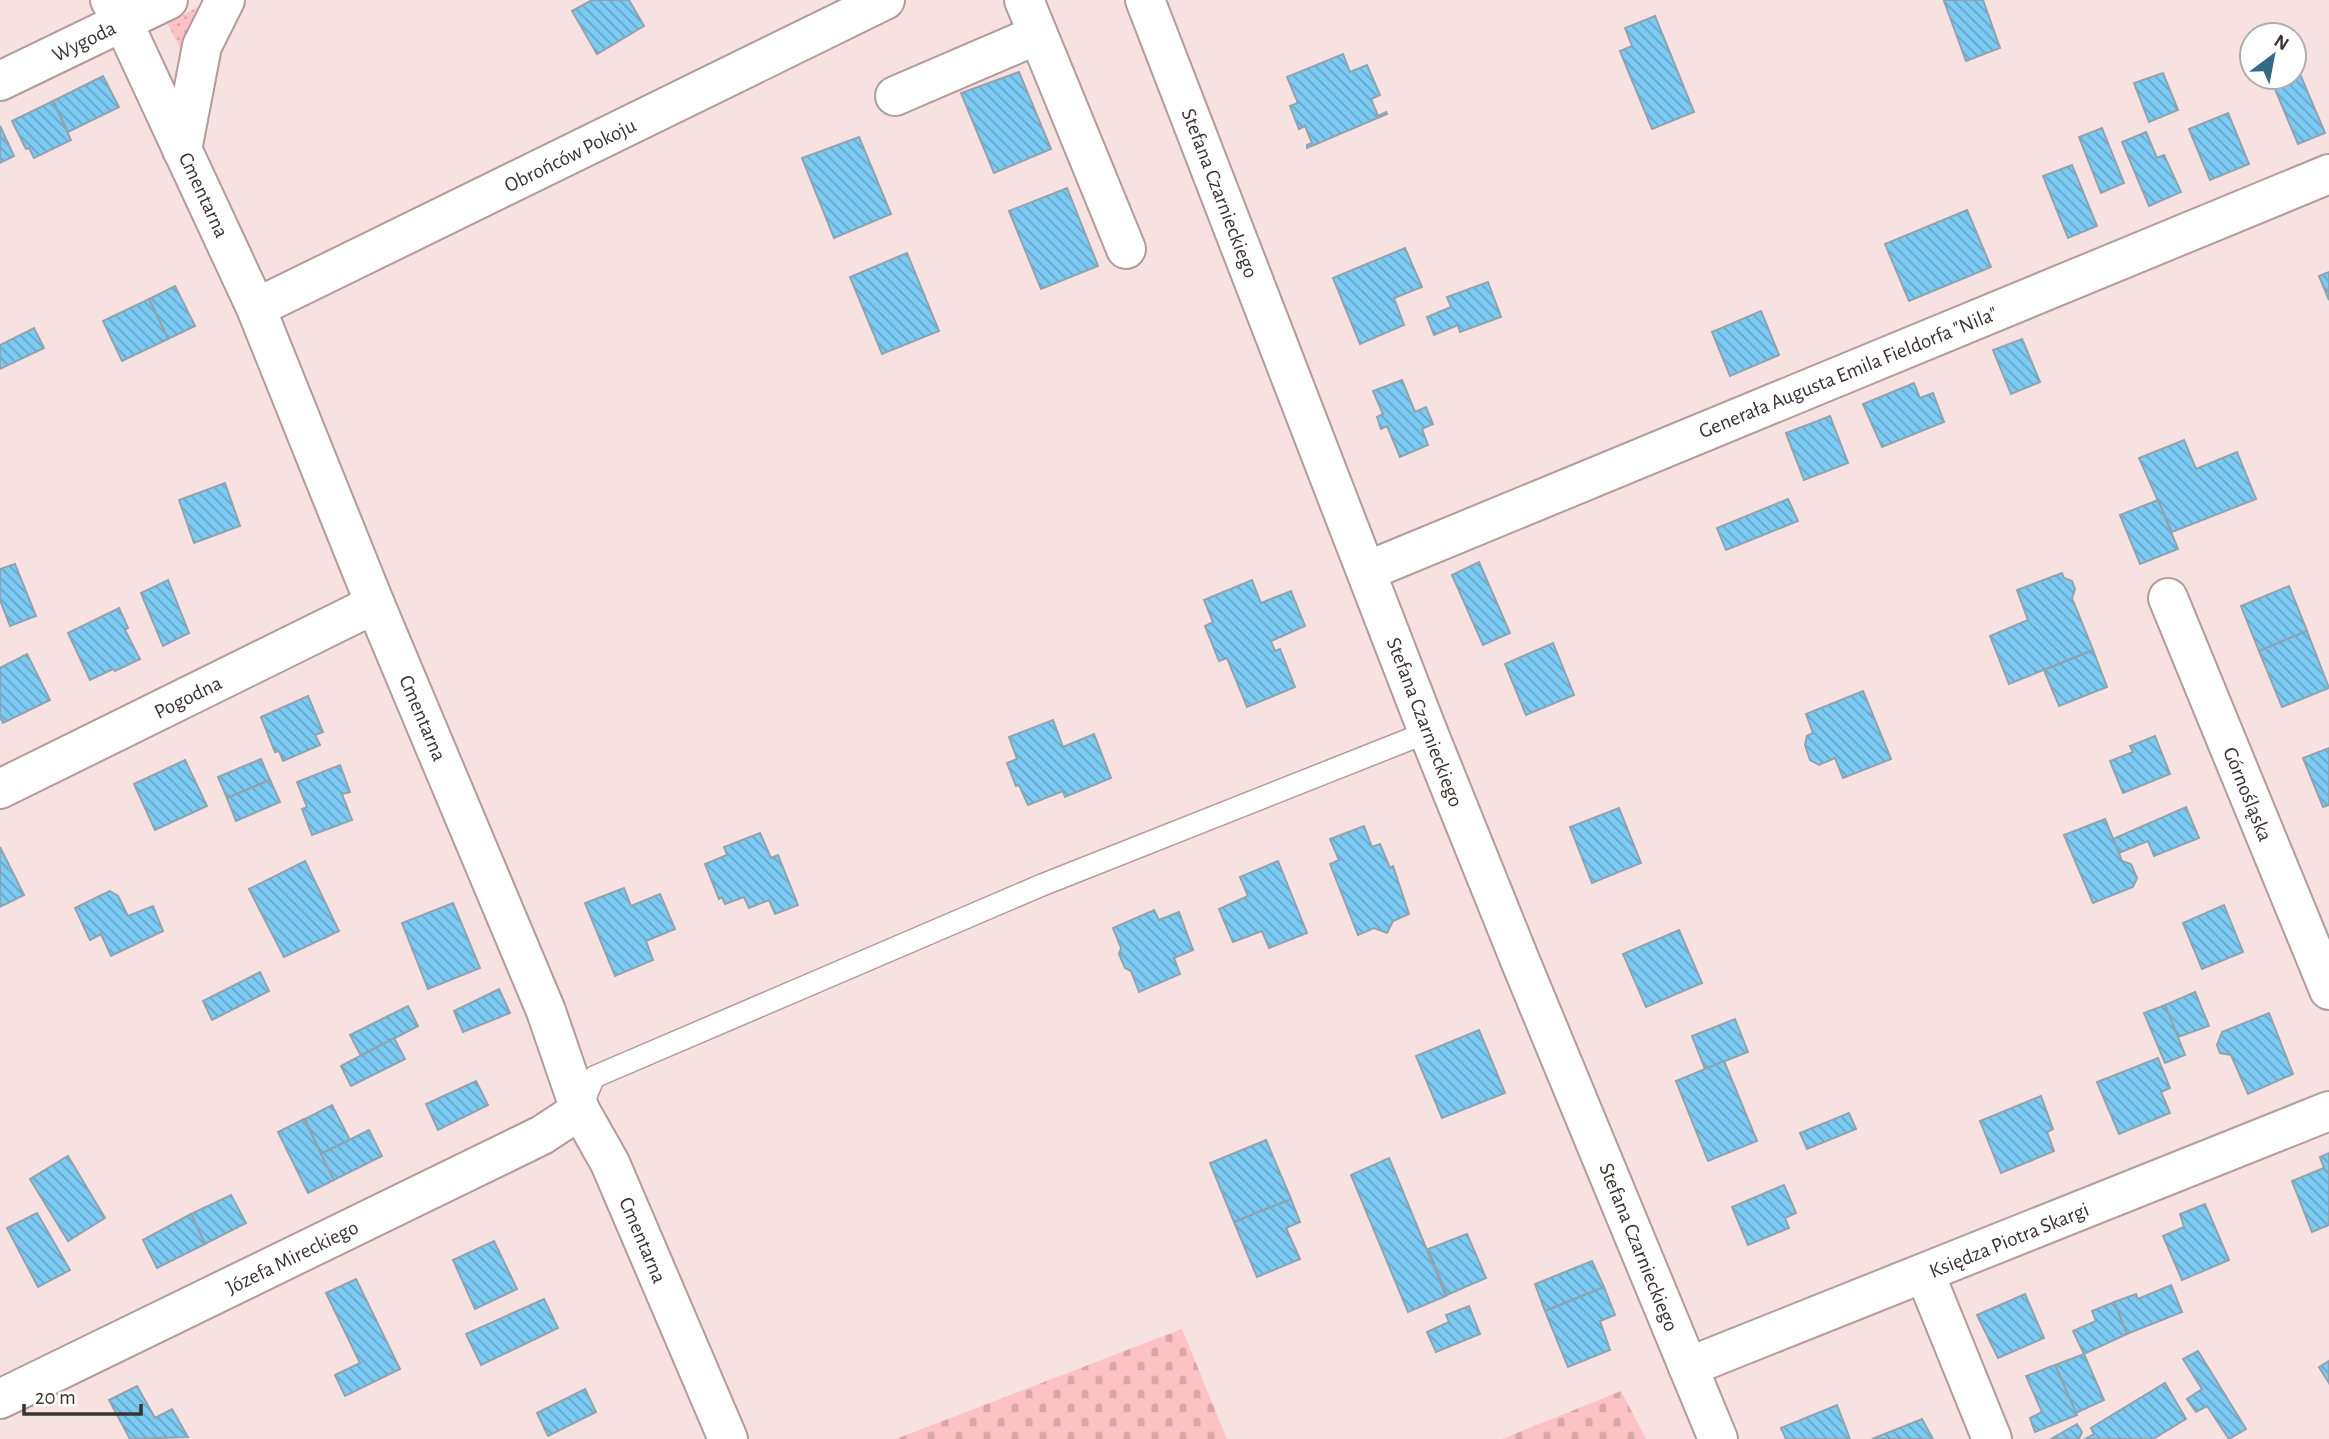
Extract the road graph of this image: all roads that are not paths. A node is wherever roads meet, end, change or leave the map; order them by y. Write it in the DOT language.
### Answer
graph roads {
  1 [pos="168,0"];
  2 [pos="225,0"];
  3 [pos="885,0"];
  4 [pos="1024,0"];
  5 [pos="1145,0"];
  6 [pos="117,11"];
  7 [pos="1037,36"];
  8 [pos="0,81"];
  9 [pos="895,96"];
  10 [pos="182,150"];
  11 [pos="2329,174"];
  12 [pos="1126,249"];
  13 [pos="256,308"];
  14 [pos="1367,571"];
  15 [pos="2168,598"];
  16 [pos="375,604"];
  17 [pos="1428,732"];
  18 [pos="0,789"];
  19 [pos="2329,990"];
  20 [pos="580,1110"];
  21 [pos="2329,1111"];
  22 [pos="1925,1274"];
  23 [pos="1688,1367"];
  24 [pos="0,1399"];
  25 [pos="728,1439"];
  26 [pos="1718,1439"];
  27 [pos="1992,1439"];
  1 -- 6 [label="street, Wygoda"];
  2 -- 10 [label="street"];
  3 -- 13 [label="street, Obrońców Pokoju"];
  4 -- 7 [label="street"];
  5 -- 14 [label="street, Stefana Czarnieckiego"];
  6 -- 8 [label="street, Wygoda"];
  6 -- 10 [label="street, Cmentarna"];
  7 -- 9 [label="street"];
  7 -- 12 [label="street"];
  10 -- 13 [label="street, Cmentarna"];
  11 -- 14 [label="street, Generała Augusta Emila Fieldorfa \"Nila\""];
  13 -- 16 [label="street, Cmentarna"];
  14 -- 17 [label="street, Stefana Czarnieckiego"];
  15 -- 19 [label="street, Górnośląska"];
  16 -- 18 [label="street, Pogodna"];
  16 -- 20 [label="street, Cmentarna"];
  17 -- 20 [label="lane"];
  17 -- 23 [label="street, Stefana Czarnieckiego"];
  20 -- 24 [label="street, Józefa Mireckiego"];
  20 -- 25 [label="street, Cmentarna"];
  21 -- 22 [label="street, Księdza Piotra Skargi"];
  22 -- 23 [label="street, Księdza Piotra Skargi"];
  22 -- 27 [label="street"];
  23 -- 26 [label="street, Stefana Czarnieckiego"];
}
